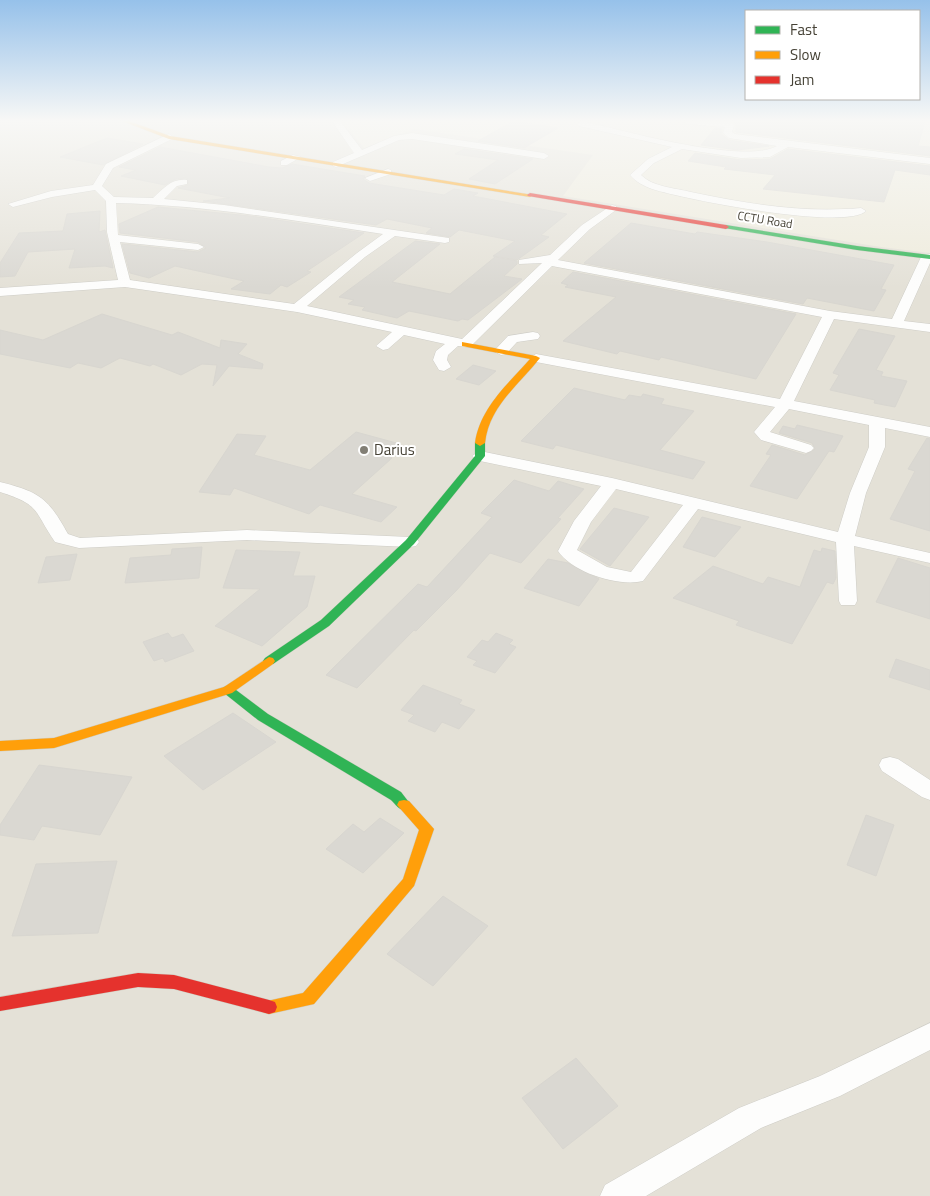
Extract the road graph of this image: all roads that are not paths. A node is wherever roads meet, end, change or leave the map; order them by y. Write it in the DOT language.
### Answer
graph roads {
  1 [pos="103,177"];
  2 [pos="374,177"];
  3 [pos="418,177"];
  4 [pos="637,177"];
  5 [pos="370,178"];
  6 [pos="184,182"];
  7 [pos="97,187"];
  8 [pos="111,200"];
  9 [pos="156,201"];
  10 [pos="13,204"];
  11 [pos="612,208"];
  12 [pos="861,211"];
  13 [pos="363,228"];
  14 [pos="394,232"];
  15 [pos="115,238"];
  16 [pos="445,240"];
  17 [pos="374,245"];
  18 [pos="198,247"];
  19 [pos="929,257"];
  20 [pos="552,260"];
  21 [pos="522,262"];
  22 [pos="125,283"];
  23 [pos="0,292"];
  24 [pos="297,308"];
  25 [pos="830,315"];
  26 [pos="896,324"];
  27 [pos="930,328"];
  28 [pos="401,331"];
  29 [pos="533,336"];
  30 [pos="460,343"];
  31 [pos="383,346"];
  32 [pos="501,351"];
  33 [pos="536,358"];
  34 [pos="444,367"];
  35 [pos="734,388"];
  36 [pos="785,404"];
  37 [pos="726,408"];
  38 [pos="877,422"];
  39 [pos="930,432"];
  40 [pos="806,448"];
  41 [pos="480,456"];
  42 [pos="612,483"];
  43 [pos="0,487"];
  44 [pos="693,504"];
  45 [pos="845,539"];
  46 [pos="410,542"];
  47 [pos="930,558"];
  48 [pos="848,601"];
  49 [pos="228,690"];
  50 [pos="0,746"];
  51 [pos="890,764"];
  52 [pos="930,791"];
  53 [pos="0,1004"];
  54 [pos="930,1036"];
  55 [pos="616,1196"];
  1 -- 7 [label="street"];
  2 -- 5 [label="street"];
  3 -- 11 [label="street, CCTU Road"];
  4 -- 12 [label="street"];
  6 -- 9 [label="street"];
  7 -- 8 [label="street"];
  7 -- 10 [label="street"];
  8 -- 9 [label="street"];
  8 -- 15 [label="street"];
  9 -- 13 [label="street"];
  11 -- 19 [label="street, CCTU Road"];
  11 -- 20 [label="street"];
  13 -- 14 [label="street"];
  13 -- 17 [label="street"];
  14 -- 16 [label="street"];
  14 -- 17 [label="street"];
  15 -- 18 [label="street"];
  15 -- 22 [label="street"];
  17 -- 24 [label="street"];
  19 -- 26 [label="street"];
  20 -- 21 [label="street"];
  20 -- 25 [label="street"];
  20 -- 30 [label="street"];
  22 -- 23 [label="street"];
  22 -- 24 [label="street"];
  24 -- 28 [label="street"];
  25 -- 26 [label="street"];
  25 -- 36 [label="street"];
  26 -- 27 [label="street"];
  28 -- 30 [label="street"];
  28 -- 31 [label="street"];
  29 -- 32 [label="street"];
  30 -- 32 [label="street"];
  30 -- 34 [label="street"];
  32 -- 33 [label="street"];
  33 -- 35 [label="street"];
  33 -- 41 [label="street"];
  35 -- 36 [label="street"];
  35 -- 37 [label="street"];
  36 -- 38 [label="street"];
  36 -- 40 [label="street"];
  38 -- 39 [label="street"];
  38 -- 45 [label="street"];
  41 -- 42 [label="street"];
  41 -- 46 [label="street"];
  42 -- 44 [label="street"];
  42 -- 44 [label="street"];
  43 -- 46 [label="street"];
  44 -- 45 [label="street"];
  45 -- 47 [label="street"];
  45 -- 48 [label="street"];
  46 -- 49 [label="street"];
  49 -- 50 [label="street"];
  49 -- 53 [label="street"];
  51 -- 52 [label="street"];
  54 -- 55 [label="street"];
}
